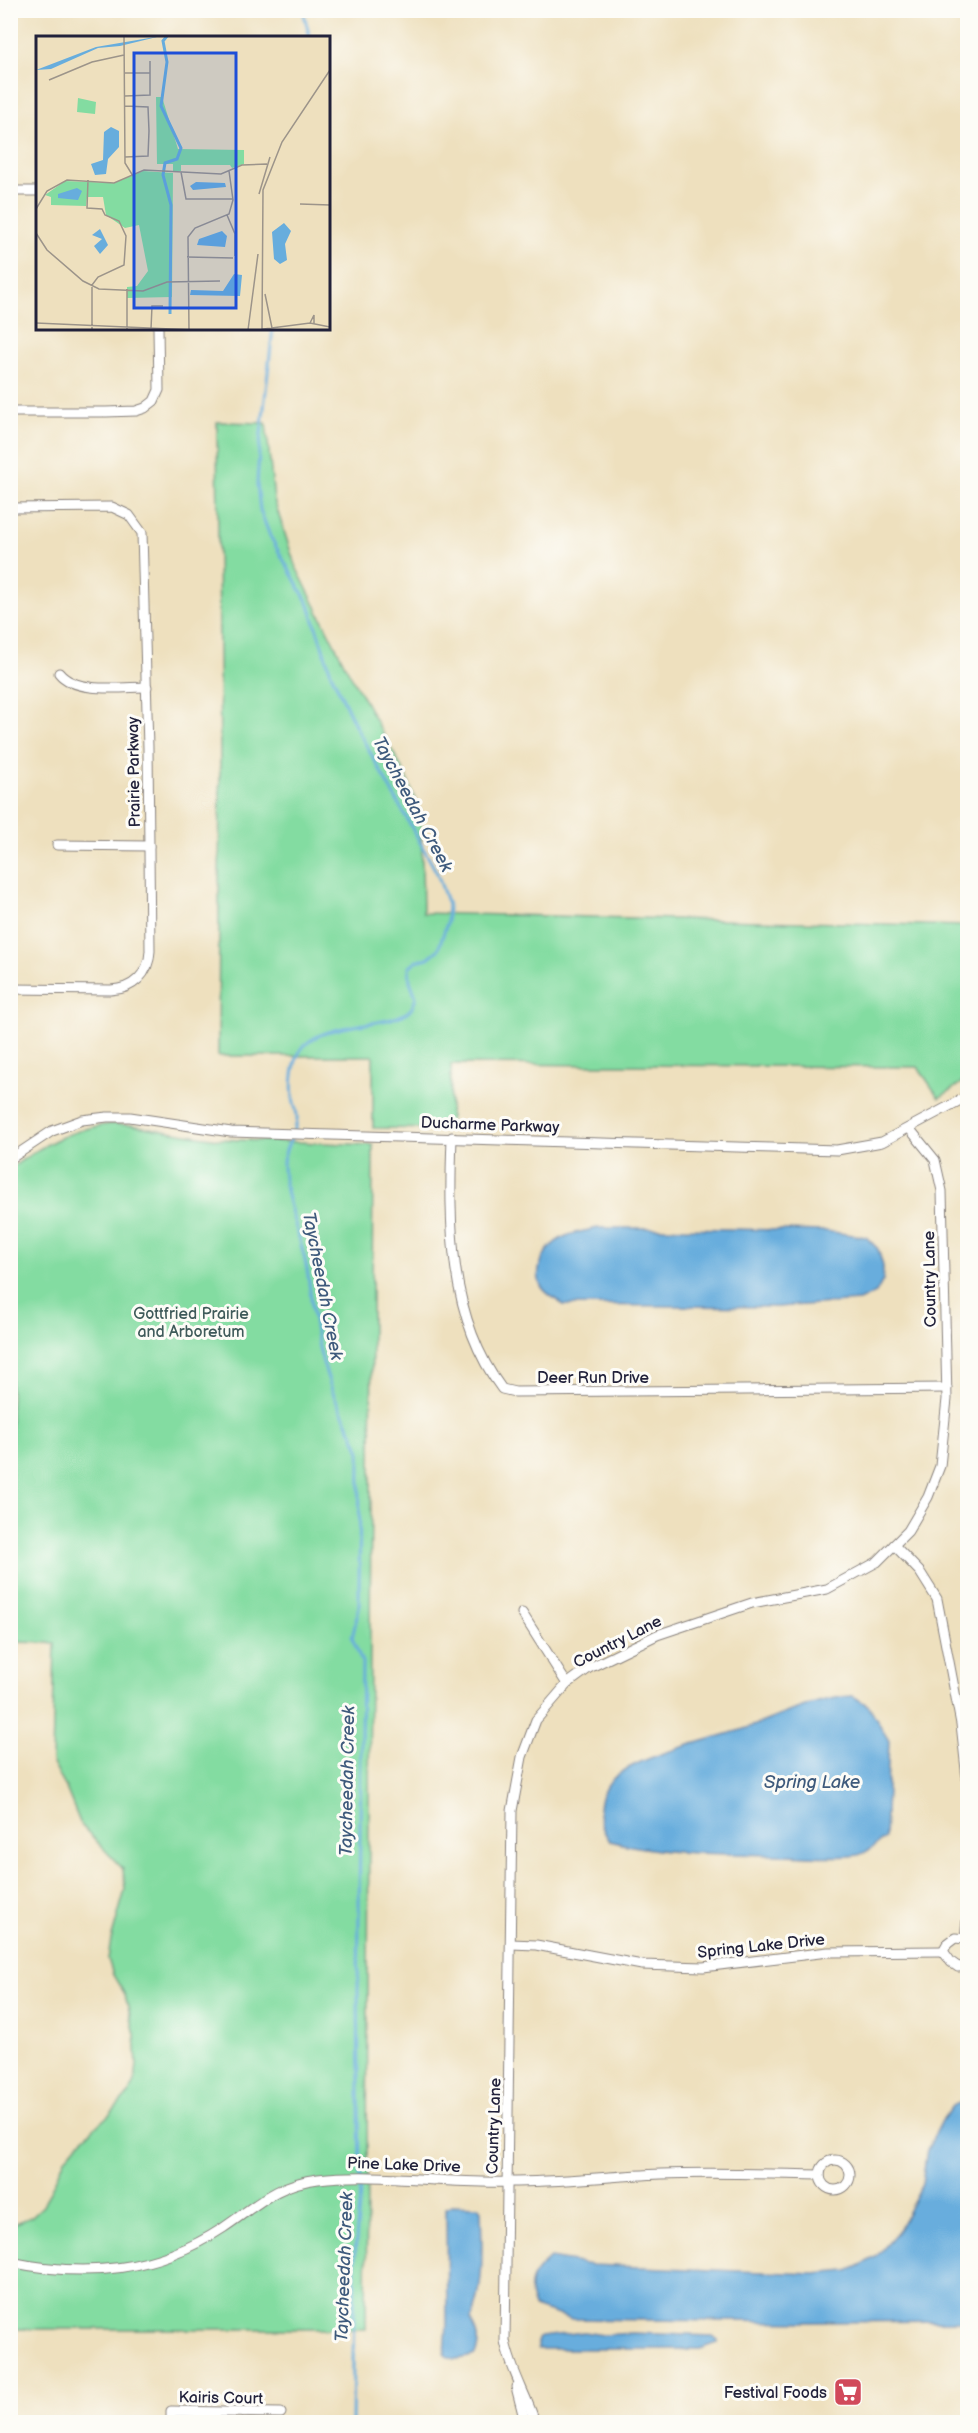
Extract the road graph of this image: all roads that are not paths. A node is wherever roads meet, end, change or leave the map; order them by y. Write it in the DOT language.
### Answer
graph roads {
  1 [pos="10,191"];
  2 [pos="36,191"];
  3 [pos="158,330"];
  4 [pos="10,412"];
  5 [pos="10,508"];
  6 [pos="59,673"];
  7 [pos="147,687"];
  8 [pos="57,845"];
  9 [pos="149,846"];
  10 [pos="10,989"];
  11 [pos="968,1096"];
  12 [pos="909,1128"];
  13 [pos="452,1137"];
  14 [pos="10,1159"];
  15 [pos="947,1388"];
  16 [pos="894,1545"];
  17 [pos="522,1613"];
  18 [pos="567,1684"];
  19 [pos="968,1788"];
  20 [pos="968,1908"];
  21 [pos="966,1941"];
  22 [pos="511,1944"];
  23 [pos="943,1951"];
  24 [pos="968,1966"];
  25 [pos="819,2175"];
  26 [pos="506,2182"];
  27 [pos="10,2262"];
  28 [pos="514,2376"];
  29 [pos="281,2413"];
  30 [pos="171,2422"];
  31 [pos="525,2422"];
  32 [pos="535,2422"];
  1 -- 2 [label="street"];
  3 -- 4 [label="street"];
  5 -- 7 [label="street, Prairie Parkway"];
  6 -- 7 [label="street"];
  7 -- 9 [label="street, Prairie Parkway"];
  8 -- 9 [label="street"];
  9 -- 10 [label="street, Prairie Parkway"];
  11 -- 12 [label="street, Ducharme Parkway"];
  12 -- 13 [label="street, Ducharme Parkway"];
  12 -- 15 [label="street, Country Lane"];
  13 -- 14 [label="street, Ducharme Parkway"];
  13 -- 15 [label="street, Deer Run Drive"];
  15 -- 16 [label="street, Country Lane"];
  16 -- 18 [label="street, Country Lane"];
  16 -- 19 [label="street"];
  17 -- 18 [label="street"];
  18 -- 22 [label="street, Country Lane"];
  20 -- 21 [label="street, Spring Lake Drive"];
  21 -- 23 [label="street, Spring Lake Drive"];
  22 -- 23 [label="street, Spring Lake Drive"];
  22 -- 26 [label="street, Country Lane"];
  23 -- 24 [label="street"];
  25 -- 26 [label="street, Pine Lake Drive"];
  26 -- 27 [label="street, Pine Lake Drive"];
  26 -- 28 [label="street, Country Lane"];
  28 -- 31 [label="street, Country Lane"];
  28 -- 32 [label="street, Country Lane"];
  29 -- 30 [label="street, Kairis Court"];
}
